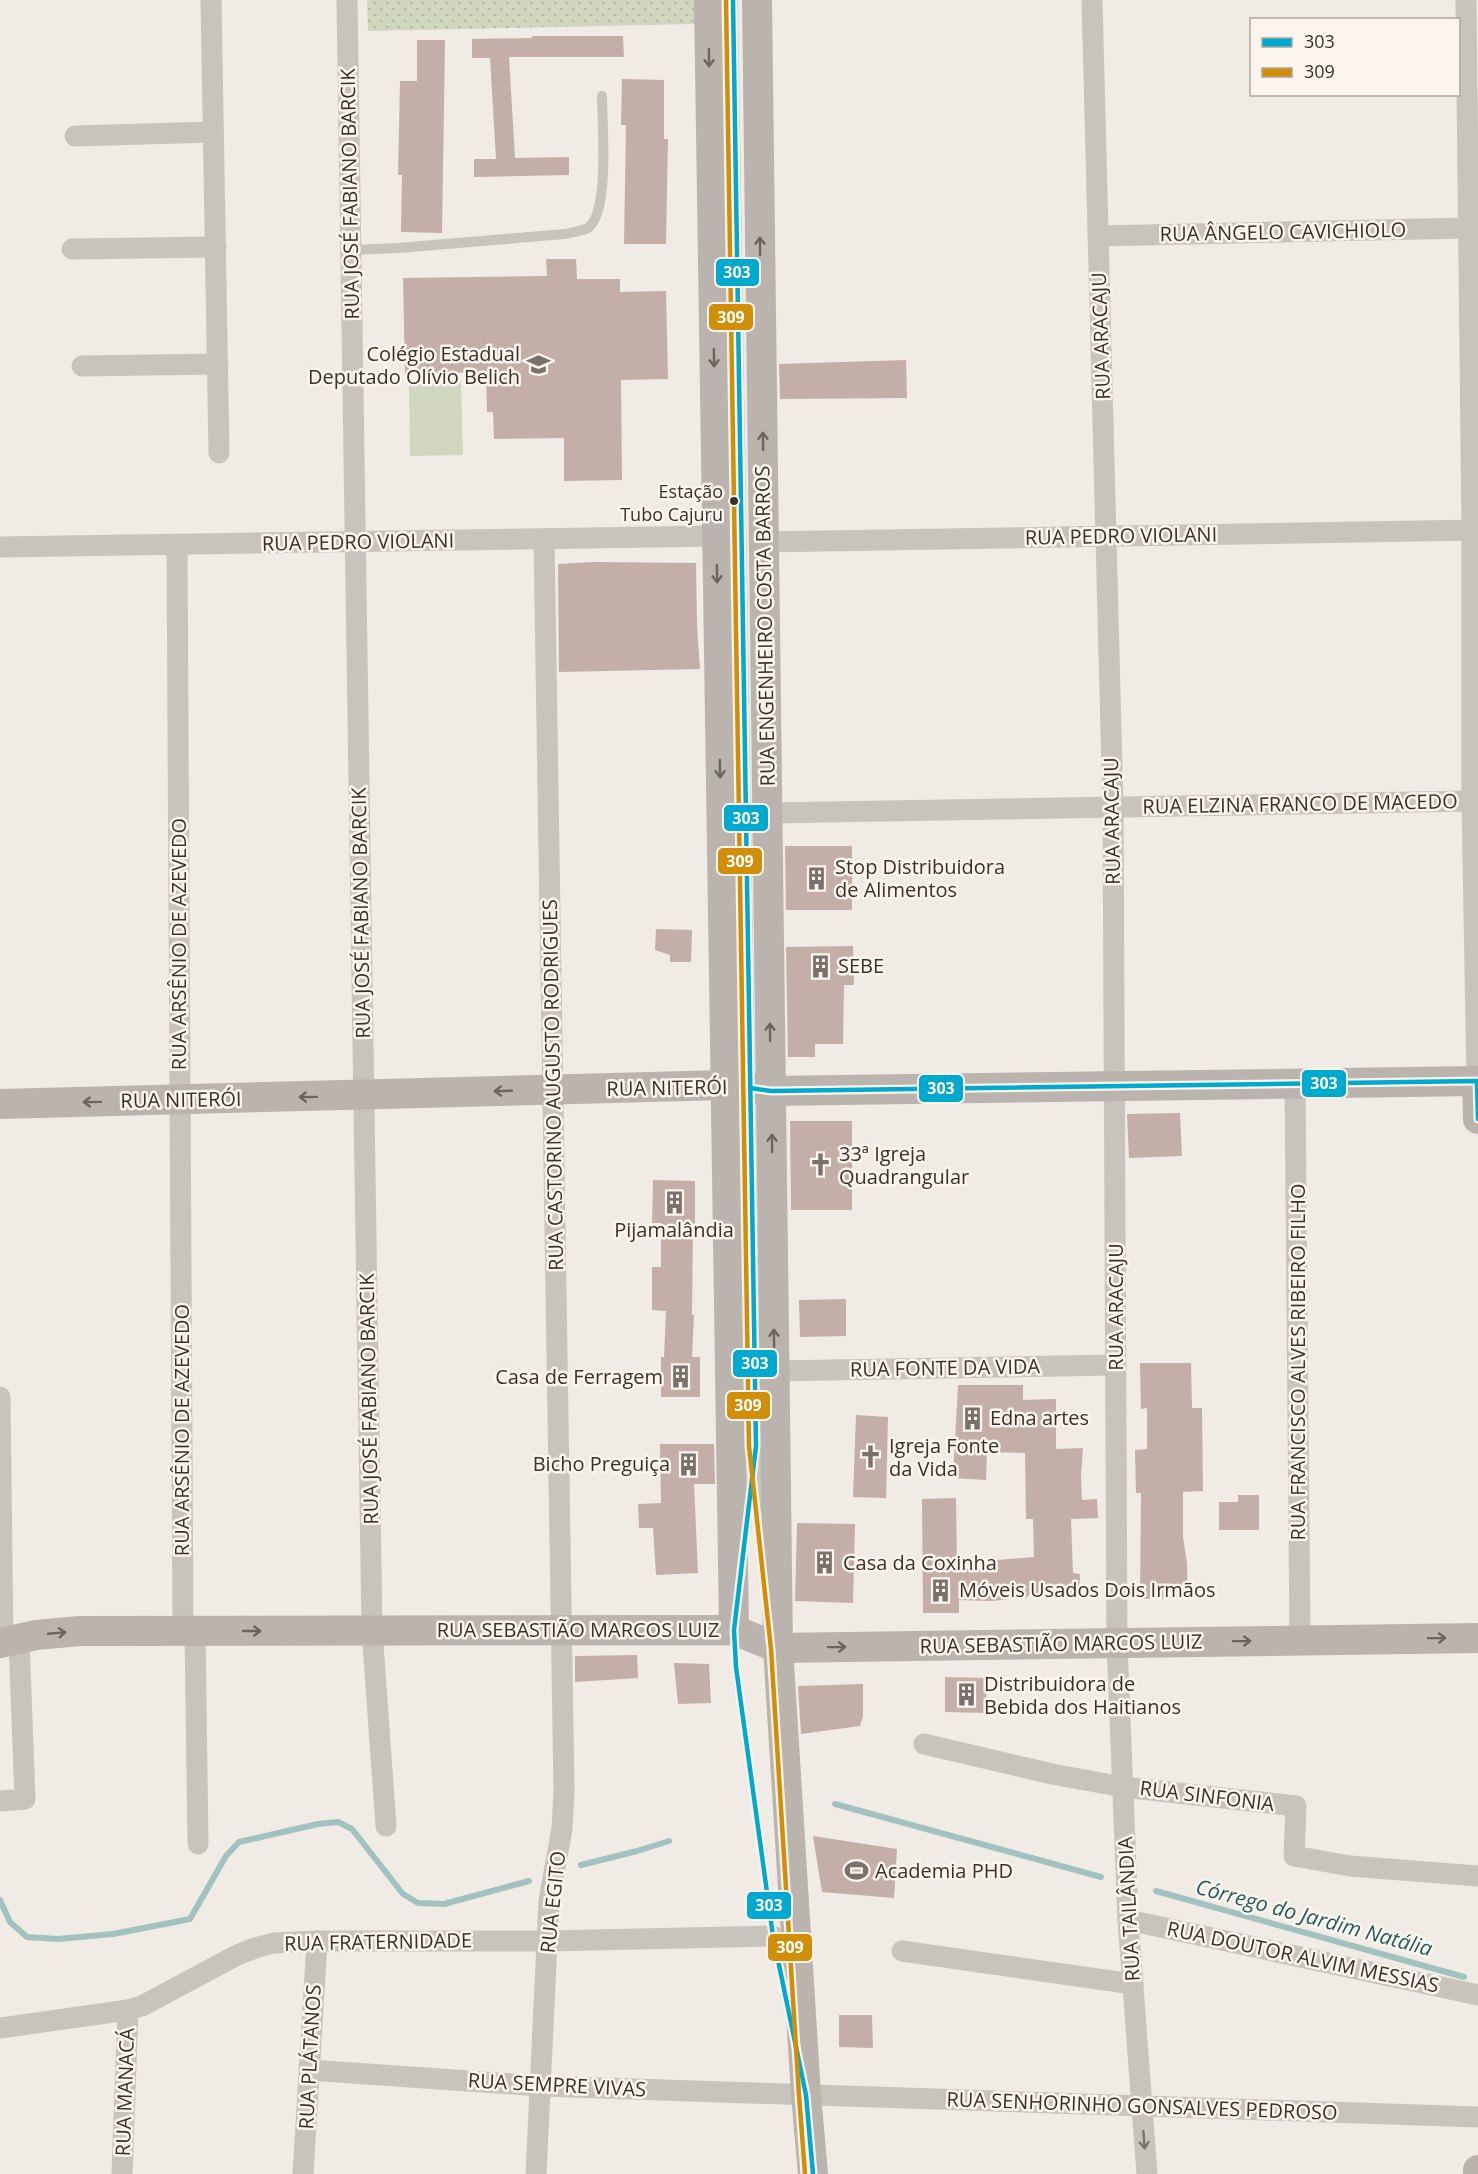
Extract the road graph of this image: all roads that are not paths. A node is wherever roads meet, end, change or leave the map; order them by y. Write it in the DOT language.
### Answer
graph roads {
  1 [pos="211,0"];
  2 [pos="347,0"];
  3 [pos="708,0"];
  4 [pos="733,0"];
  5 [pos="757,0"];
  6 [pos="1092,0"];
  7 [pos="1466,0"];
  8 [pos="602,96"];
  9 [pos="213,132"];
  10 [pos="75,136"];
  11 [pos="1467,228"];
  12 [pos="1098,236"];
  13 [pos="216,247"];
  14 [pos="72,249"];
  15 [pos="351,250"];
  16 [pos="218,364"];
  17 [pos="82,366"];
  18 [pos="219,453"];
  19 [pos="1475,530"];
  20 [pos="717,536"];
  21 [pos="1107,536"];
  22 [pos="544,539"];
  23 [pos="356,542"];
  24 [pos="764,542"];
  25 [pos="177,545"];
  26 [pos="0,547"];
  27 [pos="1472,801"];
  28 [pos="1113,808"];
  29 [pos="768,813"];
  30 [pos="1477,1081"];
  31 [pos="1295,1083"];
  32 [pos="1114,1086"];
  33 [pos="749,1088"];
  34 [pos="553,1090"];
  35 [pos="364,1096"];
  36 [pos="180,1100"];
  37 [pos="0,1104"];
  38 [pos="1478,1119"];
  39 [pos="1116,1365"];
  40 [pos="775,1371"];
  41 [pos="0,1397"];
  42 [pos="756,1446"];
  43 [pos="372,1630"];
  44 [pos="561,1630"];
  45 [pos="734,1630"];
  46 [pos="189,1631"];
  47 [pos="1478,1638"];
  48 [pos="1300,1641"];
  49 [pos="8,1642"];
  50 [pos="1117,1643"];
  51 [pos="778,1648"];
  52 [pos="924,1744"];
  53 [pos="1123,1786"];
  54 [pos="0,1801"];
  55 [pos="386,1827"];
  56 [pos="198,1844"];
  57 [pos="1478,1875"];
  58 [pos="1128,1920"];
  59 [pos="773,1936"];
  60 [pos="317,1941"];
  61 [pos="547,1941"];
  62 [pos="902,1951"];
  63 [pos="1133,1984"];
  64 [pos="1478,1995"];
  65 [pos="128,2010"];
  66 [pos="0,2028"];
  67 [pos="309,2070"];
  68 [pos="541,2086"];
  69 [pos="806,2095"];
  70 [pos="1142,2106"];
  71 [pos="1478,2117"];
  72 [pos="122,2174"];
  73 [pos="303,2174"];
  74 [pos="536,2174"];
  75 [pos="813,2174"];
  76 [pos="1147,2174"];
  1 -- 9 [label="street"];
  2 -- 15 [label="street, RUA JOSÉ FABIANO BARCIK"];
  3 -- 20 [label="street, RUA ENGENHEIRO COSTA BARROS, one-way"];
  4 -- 33 [label="lane"];
  24 -- 5 [label="street, RUA ENGENHEIRO COSTA BARROS, one-way"];
  6 -- 12 [label="street, RUA ARACAJU"];
  7 -- 11 [label="street"];
  8 -- 15 [label="lane"];
  9 -- 10 [label="street"];
  9 -- 13 [label="street"];
  11 -- 12 [label="street, RUA ÂNGELO CAVICHIOLO"];
  11 -- 19 [label="street"];
  12 -- 21 [label="street, RUA ARACAJU"];
  13 -- 14 [label="street"];
  13 -- 16 [label="street"];
  15 -- 23 [label="street, RUA JOSÉ FABIANO BARCIK"];
  16 -- 17 [label="street"];
  16 -- 18 [label="street"];
  19 -- 21 [label="street, RUA PEDRO VIOLANI"];
  19 -- 27 [label="street"];
  20 -- 22 [label="street, RUA PEDRO VIOLANI"];
  20 -- 33 [label="street, RUA ENGENHEIRO COSTA BARROS, one-way"];
  21 -- 24 [label="street, RUA PEDRO VIOLANI"];
  21 -- 28 [label="street, RUA ARACAJU"];
  22 -- 23 [label="street, RUA PEDRO VIOLANI"];
  22 -- 34 [label="street, RUA CASTORINO AUGUSTO RODRIGUES"];
  23 -- 25 [label="street, RUA PEDRO VIOLANI"];
  23 -- 35 [label="street, RUA JOSÉ FABIANO BARCIK"];
  24 -- 29 [label="street, RUA ENGENHEIRO COSTA BARROS"];
  25 -- 26 [label="street, RUA PEDRO VIOLANI"];
  25 -- 36 [label="street, RUA ARSÊNIO DE AZEVEDO"];
  27 -- 28 [label="street, RUA ELZINA FRANCO DE MACEDO"];
  27 -- 30 [label="street"];
  28 -- 29 [label="street, RUA ELZINA FRANCO DE MACEDO"];
  28 -- 32 [label="street, RUA ARACAJU"];
  33 -- 29 [label="street, RUA ENGENHEIRO COSTA BARROS, one-way"];
  30 -- 31 [label="street, RUA NITERÓI"];
  30 -- 38 [label="street"];
  31 -- 32 [label="street, RUA NITERÓI"];
  31 -- 48 [label="street, RUA FRANCISCO ALVES RIBEIRO FILHO"];
  32 -- 33 [label="street, RUA NITERÓI"];
  32 -- 39 [label="street, RUA ARACAJU"];
  33 -- 34 [label="street, RUA NITERÓI"];
  40 -- 33 [label="street, RUA ENGENHEIRO COSTA BARROS, one-way"];
  33 -- 42 [label="lane"];
  33 -- 45 [label="street, RUA ENGENHEIRO COSTA BARROS"];
  34 -- 35 [label="street, RUA NITERÓI, one-way"];
  34 -- 44 [label="street, RUA CASTORINO AUGUSTO RODRIGUES"];
  35 -- 36 [label="street, RUA NITERÓI, one-way"];
  35 -- 43 [label="street, RUA JOSÉ FABIANO BARCIK"];
  36 -- 37 [label="street, RUA NITERÓI, one-way"];
  36 -- 46 [label="street, RUA ARSÊNIO DE AZEVEDO"];
  39 -- 40 [label="street, RUA FONTE DA VIDA"];
  39 -- 50 [label="street, RUA ARACAJU"];
  40 -- 51 [label="street, RUA ENGENHEIRO COSTA BARROS"];
  41 -- 49 [label="street"];
  42 -- 45 [label="lane"];
  42 -- 51 [label="lane"];
  43 -- 44 [label="street, RUA SEBASTIÃO MARCOS LUIZ"];
  46 -- 43 [label="street, RUA SEBASTIÃO MARCOS LUIZ, one-way"];
  43 -- 55 [label="street, RUA JOSÉ FABIANO BARCIK"];
  44 -- 45 [label="street, RUA SEBASTIÃO MARCOS LUIZ"];
  44 -- 61 [label="street, RUA EGITO"];
  45 -- 51 [label="street, RUA SEBASTIÃO MARCOS LUIZ"];
  49 -- 46 [label="street, RUA SEBASTIÃO MARCOS LUIZ, one-way"];
  46 -- 56 [label="street, RUA ARSÊNIO DE AZEVEDO"];
  48 -- 47 [label="street, RUA SEBASTIÃO MARCOS LUIZ, one-way"];
  50 -- 48 [label="street, RUA SEBASTIÃO MARCOS LUIZ, one-way"];
  49 -- 54 [label="street"];
  51 -- 50 [label="street, RUA SEBASTIÃO MARCOS LUIZ, one-way"];
  50 -- 53 [label="street, RUA TAILÂNDIA"];
  51 -- 69 [label="street, RUA ENGENHEIRO COSTA BARROS"];
  52 -- 53 [label="street, RUA SINFONIA"];
  53 -- 57 [label="street, RUA SINFONIA"];
  53 -- 58 [label="street, RUA TAILÂNDIA"];
  58 -- 63 [label="street, RUA TAILÂNDIA"];
  58 -- 64 [label="street, RUA DOUTOR ALVIM MESSIAS"];
  59 -- 61 [label="street, RUA FRATERNIDADE"];
  60 -- 61 [label="street, RUA FRATERNIDADE"];
  60 -- 65 [label="street, RUA FRATERNIDADE"];
  60 -- 67 [label="street, RUA PLÁTANOS"];
  61 -- 68 [label="street, RUA EGITO"];
  62 -- 63 [label="street"];
  63 -- 70 [label="street, RUA TAILÂNDIA"];
  65 -- 66 [label="street, RUA FRATERNIDADE"];
  65 -- 72 [label="street, RUA MANACÁ"];
  67 -- 68 [label="street, RUA SEMPRE VIVAS"];
  67 -- 73 [label="street, RUA PLÁTANOS"];
  68 -- 69 [label="street, RUA SEMPRE VIVAS"];
  68 -- 74 [label="street, RUA EGITO"];
  69 -- 70 [label="street, RUA SENHORINHO GONSALVES PEDROSO"];
  69 -- 75 [label="street, RUA ENGENHEIRO COSTA BARROS"];
  70 -- 71 [label="street, RUA SENHORINHO GONSALVES PEDROSO"];
  70 -- 76 [label="street, RUA TAILÂNDIA, one-way"];
}
